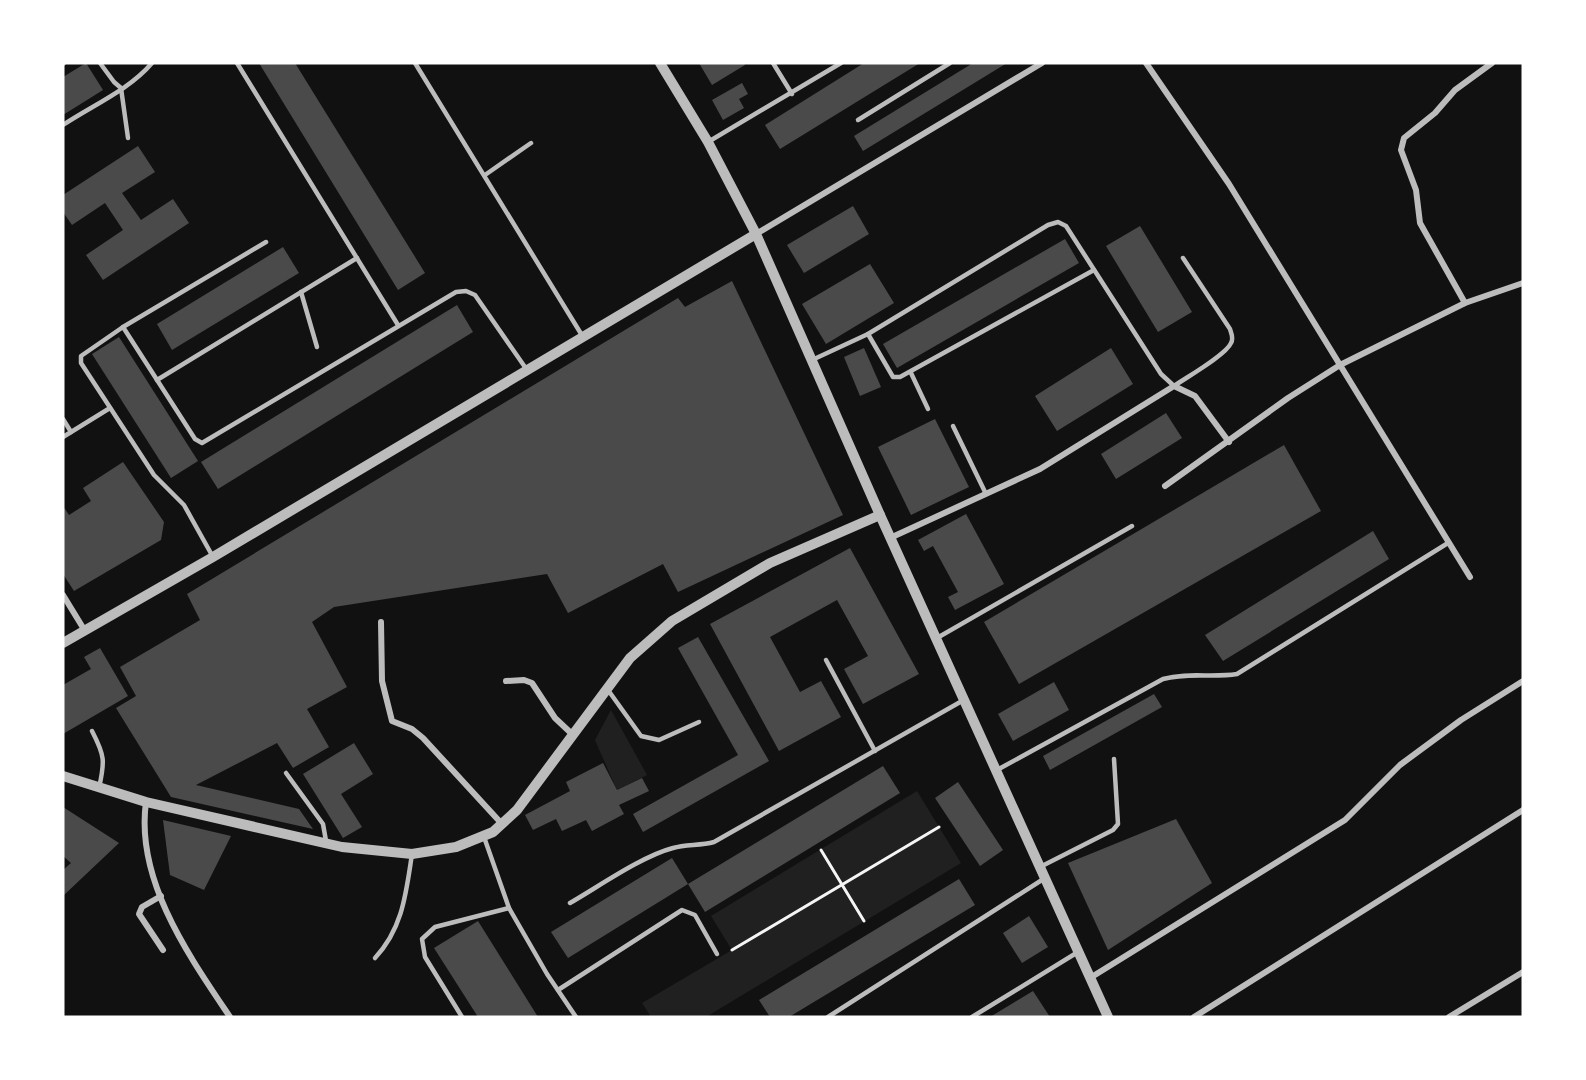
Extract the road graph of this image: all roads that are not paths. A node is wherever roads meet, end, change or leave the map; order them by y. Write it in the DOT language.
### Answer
graph roads {
  1 [pos="100,63"];
  2 [pos="152,63"];
  3 [pos="237,63"];
  4 [pos="415,63"];
  5 [pos="660,63"];
  6 [pos="773,63"];
  7 [pos="841,63"];
  8 [pos="950,63"];
  9 [pos="1042,63"];
  10 [pos="1146,63"];
  11 [pos="1492,63"];
  12 [pos="121,88"];
  13 [pos="792,94"];
  14 [pos="858,120"];
  15 [pos="63,125"];
  16 [pos="128,138"];
  17 [pos="708,142"];
  18 [pos="531,143"];
  19 [pos="485,175"];
  20 [pos="756,234"];
  21 [pos="266,242"];
  22 [pos="357,258"];
  23 [pos="1183,258"];
  24 [pos="1094,270"];
  25 [pos="1523,283"];
  26 [pos="302,292"];
  27 [pos="1464,303"];
  28 [pos="398,325"];
  29 [pos="123,327"];
  30 [pos="868,334"];
  31 [pos="583,337"];
  32 [pos="317,347"];
  33 [pos="812,360"];
  34 [pos="1340,365"];
  35 [pos="527,370"];
  36 [pos="911,373"];
  37 [pos="157,380"];
  38 [pos="1174,386"];
  39 [pos="110,408"];
  40 [pos="928,409"];
  41 [pos="63,419"];
  42 [pos="953,426"];
  43 [pos="71,432"];
  44 [pos="63,437"];
  45 [pos="1229,442"];
  46 [pos="1165,486"];
  47 [pos="986,494"];
  48 [pos="880,515"];
  49 [pos="1132,526"];
  50 [pos="890,538"];
  51 [pos="1448,543"];
  52 [pos="213,557"];
  53 [pos="1470,577"];
  54 [pos="63,595"];
  55 [pos="381,622"];
  56 [pos="85,631"];
  57 [pos="936,638"];
  58 [pos="63,643"];
  59 [pos="826,660"];
  60 [pos="506,681"];
  61 [pos="1523,681"];
  62 [pos="606,688"];
  63 [pos="965,700"];
  64 [pos="699,722"];
  65 [pos="92,731"];
  66 [pos="572,734"];
  67 [pos="875,751"];
  68 [pos="1114,759"];
  69 [pos="997,770"];
  70 [pos="285,773"];
  71 [pos="63,776"];
  72 [pos="99,788"];
  73 [pos="146,802"];
  74 [pos="1523,810"];
  75 [pos="503,825"];
  76 [pos="484,837"];
  77 [pos="326,844"];
  78 [pos="412,854"];
  79 [pos="1040,867"];
  80 [pos="1045,878"];
  81 [pos="161,896"];
  82 [pos="570,903"];
  83 [pos="509,908"];
  84 [pos="163,950"];
  85 [pos="1078,952"];
  86 [pos="717,954"];
  87 [pos="375,958"];
  88 [pos="1523,972"];
  89 [pos="1090,979"];
  90 [pos="558,990"];
  91 [pos="230,1017"];
  92 [pos="462,1017"];
  93 [pos="576,1017"];
  94 [pos="828,1017"];
  95 [pos="972,1017"];
  96 [pos="1108,1017"];
  97 [pos="1194,1017"];
  98 [pos="1449,1017"];
  1 -- 12 [label="lane"];
  2 -- 12 [label="lane"];
  3 -- 22 [label="lane"];
  4 -- 19 [label="lane"];
  5 -- 17 [label="street"];
  6 -- 13 [label="lane"];
  7 -- 13 [label="lane"];
  8 -- 14 [label="lane"];
  9 -- 20 [label="street"];
  10 -- 34 [label="street"];
  11 -- 27 [label="street"];
  12 -- 15 [label="lane"];
  12 -- 16 [label="lane"];
  13 -- 17 [label="lane"];
  17 -- 20 [label="street"];
  18 -- 19 [label="lane"];
  19 -- 31 [label="lane"];
  20 -- 31 [label="street"];
  20 -- 33 [label="street"];
  21 -- 29 [label="lane"];
  22 -- 26 [label="lane"];
  22 -- 28 [label="lane"];
  23 -- 38 [label="lane"];
  24 -- 30 [label="lane"];
  24 -- 36 [label="lane"];
  24 -- 38 [label="lane"];
  25 -- 27 [label="street"];
  26 -- 32 [label="lane"];
  26 -- 37 [label="lane"];
  27 -- 34 [label="street"];
  28 -- 35 [label="lane"];
  28 -- 37 [label="lane"];
  29 -- 37 [label="lane"];
  29 -- 39 [label="lane"];
  30 -- 33 [label="lane"];
  30 -- 36 [label="lane"];
  31 -- 35 [label="street"];
  33 -- 48 [label="street"];
  34 -- 45 [label="street"];
  34 -- 51 [label="street"];
  35 -- 52 [label="street"];
  36 -- 40 [label="lane"];
  38 -- 45 [label="street"];
  38 -- 47 [label="street"];
  39 -- 43 [label="lane"];
  39 -- 52 [label="lane"];
  41 -- 43 [label="lane"];
  42 -- 47 [label="lane"];
  43 -- 44 [label="lane"];
  45 -- 46 [label="street"];
  47 -- 50 [label="street"];
  48 -- 50 [label="street"];
  48 -- 62 [label="street"];
  49 -- 57 [label="lane"];
  50 -- 57 [label="street"];
  51 -- 53 [label="street"];
  51 -- 69 [label="lane"];
  52 -- 56 [label="street"];
  54 -- 56 [label="street"];
  55 -- 75 [label="street"];
  56 -- 58 [label="street"];
  57 -- 63 [label="street"];
  59 -- 67 [label="lane"];
  60 -- 66 [label="street"];
  61 -- 89 [label="street"];
  62 -- 64 [label="lane"];
  62 -- 66 [label="street"];
  63 -- 67 [label="lane"];
  63 -- 69 [label="street"];
  65 -- 72 [label="lane"];
  66 -- 75 [label="street"];
  67 -- 82 [label="lane"];
  68 -- 79 [label="lane"];
  69 -- 79 [label="street"];
  70 -- 77 [label="lane"];
  71 -- 72 [label="street"];
  72 -- 73 [label="street"];
  73 -- 77 [label="street"];
  73 -- 81 [label="street"];
  74 -- 97 [label="street"];
  75 -- 76 [label="street"];
  76 -- 78 [label="street"];
  76 -- 83 [label="lane"];
  77 -- 78 [label="street"];
  78 -- 87 [label="lane"];
  79 -- 80 [label="street"];
  80 -- 85 [label="street"];
  80 -- 94 [label="lane"];
  81 -- 84 [label="street"];
  81 -- 91 [label="street"];
  83 -- 90 [label="lane"];
  83 -- 92 [label="lane"];
  85 -- 89 [label="street"];
  85 -- 95 [label="lane"];
  86 -- 90 [label="lane"];
  88 -- 98 [label="street"];
  89 -- 96 [label="street"];
  90 -- 93 [label="lane"];
}
